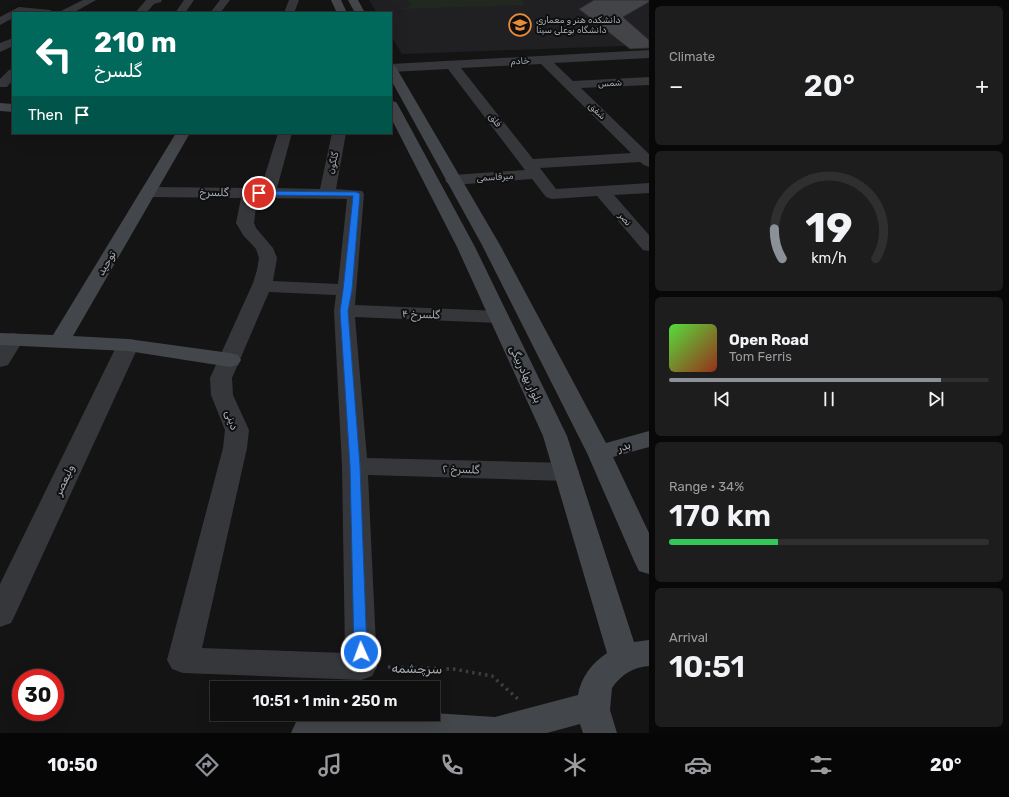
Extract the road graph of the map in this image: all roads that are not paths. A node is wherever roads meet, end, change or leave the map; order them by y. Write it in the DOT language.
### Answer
graph roads {
  1 [pos="31,0"];
  2 [pos="91,0"];
  3 [pos="157,0"];
  4 [pos="189,0"];
  5 [pos="225,0"];
  6 [pos="294,0"];
  7 [pos="336,0"];
  8 [pos="353,0"];
  9 [pos="15,12"];
  10 [pos="67,12"];
  11 [pos="141,12"];
  12 [pos="181,12"];
  13 [pos="216,12"];
  14 [pos="289,12"];
  15 [pos="342,12"];
  16 [pos="359,12"];
  17 [pos="12,14"];
  18 [pos="0,22"];
  19 [pos="12,42"];
  20 [pos="0,48"];
  21 [pos="649,54"];
  22 [pos="630,55"];
  23 [pos="548,64"];
  24 [pos="643,65"];
  25 [pos="455,68"];
  26 [pos="392,69"];
  27 [pos="392,75"];
  28 [pos="649,81"];
  29 [pos="570,85"];
  30 [pos="0,107"];
  31 [pos="12,108"];
  32 [pos="399,114"];
  33 [pos="182,134"];
  34 [pos="285,134"];
  35 [pos="339,134"];
  36 [pos="646,160"];
  37 [pos="533,169"];
  38 [pos="453,180"];
  39 [pos="649,188"];
  40 [pos="149,192"];
  41 [pos="259,193"];
  42 [pos="327,194"];
  43 [pos="606,198"];
  44 [pos="649,201"];
  45 [pos="649,246"];
  46 [pos="261,286"];
  47 [pos="348,290"];
  48 [pos="344,311"];
  49 [pos="499,317"];
  50 [pos="6,339"];
  51 [pos="60,341"];
  52 [pos="128,345"];
  53 [pos="0,360"];
  54 [pos="230,360"];
  55 [pos="649,439"];
  56 [pos="598,453"];
  57 [pos="355,466"];
  58 [pos="566,472"];
  59 [pos="649,563"];
  60 [pos="0,616"];
  61 [pos="637,656"];
  62 [pos="361,667"];
  63 [pos="596,720"];
  64 [pos="308,733"];
  1 -- 9 [label="street"];
  2 -- 10 [label="street"];
  3 -- 11 [label="street"];
  4 -- 12 [label="street"];
  5 -- 13 [label="street"];
  6 -- 14 [label="street"];
  7 -- 15 [label="main road"];
  8 -- 16 [label="main road"];
  17 -- 18 [label="street"];
  19 -- 20 [label="street"];
  21 -- 22 [label="street, خادم"];
  22 -- 23 [label="street, خادم"];
  22 -- 24 [label="street"];
  23 -- 25 [label="street, خادم"];
  23 -- 29 [label="street, شفق"];
  25 -- 26 [label="street"];
  25 -- 37 [label="street, فلق"];
  27 -- 32 [label="main road, بلوار بهادربیگی"];
  28 -- 29 [label="street, شمس"];
  29 -- 36 [label="street, شفق"];
  30 -- 31 [label="main road"];
  32 -- 38 [label="main road, بلوار بهادربیگی"];
  32 -- 49 [label="main road, بلوار بهادربیگی"];
  33 -- 40 [label="main road, توحید"];
  34 -- 41 [label="street"];
  35 -- 42 [label="street, گلگون"];
  36 -- 37 [label="street, میرقاسمی"];
  37 -- 38 [label="street, میرقاسمی"];
  37 -- 43 [label="street, فلق"];
  38 -- 56 [label="main road, بلوار بهادربیگی"];
  39 -- 43 [label="street"];
  40 -- 41 [label="street, گلسرخ"];
  40 -- 51 [label="main road, توحید"];
  41 -- 42 [label="street, گلسرخ"];
  41 -- 46 [label="street, دینی"];
  42 -- 47 [label="street, گلسرخ"];
  43 -- 44 [label="street"];
  43 -- 45 [label="street, نصر"];
  46 -- 47 [label="street"];
  46 -- 54 [label="street, دینی"];
  47 -- 48 [label="street, گلسرخ"];
  48 -- 49 [label="street, گلسرخ ۴"];
  48 -- 57 [label="street, گلسرخ"];
  49 -- 58 [label="main road, بلوار بهادربیگی"];
  50 -- 51 [label="main road"];
  50 -- 53 [label="street"];
  51 -- 52 [label="main road"];
  52 -- 54 [label="main road"];
  52 -- 60 [label="street, ولیعصر"];
  54 -- 62 [label="street, دینی"];
  55 -- 56 [label="main road, بدر"];
  56 -- 59 [label="main road, بلوار بهادربیگی"];
  57 -- 58 [label="street, گلسرخ ۲"];
  57 -- 62 [label="street, گلسرخ"];
  58 -- 61 [label="main road, بلوار بهادربیگی"];
  61 -- 63 [label="main road"];
  63 -- 64 [label="main road"];
}
